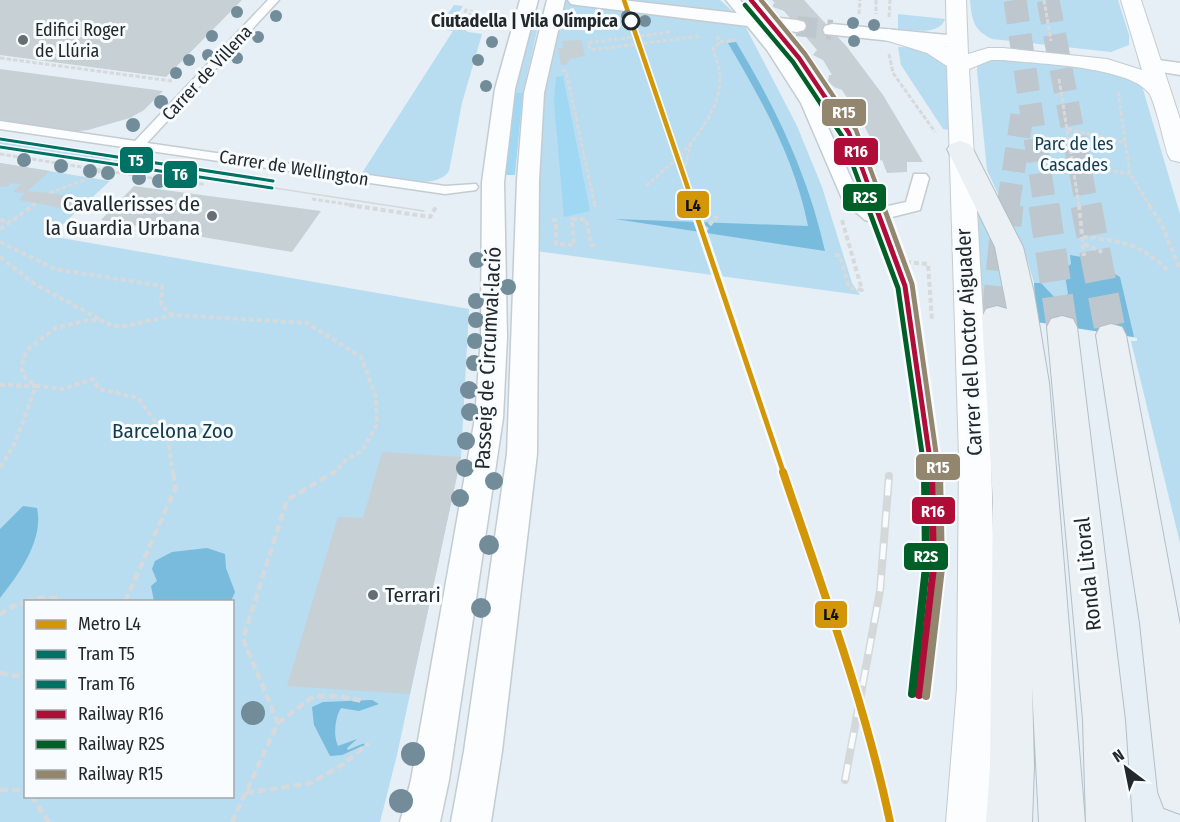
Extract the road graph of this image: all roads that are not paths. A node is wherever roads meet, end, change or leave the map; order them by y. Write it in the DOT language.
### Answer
graph roads {
  1 [pos="274,0"];
  2 [pos="529,0"];
  3 [pos="556,0"];
  4 [pos="577,0"];
  5 [pos="734,0"];
  6 [pos="956,0"];
  7 [pos="1131,0"];
  8 [pos="753,21"];
  9 [pos="797,26"];
  10 [pos="832,30"];
  11 [pos="884,33"];
  12 [pos="958,53"];
  13 [pos="1151,65"];
  14 [pos="1180,69"];
  15 [pos="1159,90"];
  16 [pos="0,125"];
  17 [pos="950,144"];
  18 [pos="135,145"];
  19 [pos="1180,154"];
  20 [pos="920,177"];
  21 [pos="471,187"];
  22 [pos="997,317"];
  23 [pos="1062,327"];
  24 [pos="1112,335"];
  25 [pos="1135,475"];
  26 [pos="1180,622"];
  27 [pos="1180,792"];
  28 [pos="420,822"];
  29 [pos="471,822"];
  30 [pos="968,822"];
  31 [pos="1009,822"];
  32 [pos="1062,822"];
  33 [pos="1109,822"];
  1 -- 18 [label="street, Carrer de Villena"];
  2 -- 28 [label="street, Passeig de Circumval·lació"];
  3 -- 29 [label="street, Passeig de Circumval·lació"];
  4 -- 8 [label="street"];
  5 -- 8 [label="street"];
  6 -- 12 [label="main road, Carrer del Doctor Aiguader"];
  7 -- 13 [label="main road"];
  8 -- 9 [label="street"];
  8 -- 20 [label="street"];
  10 -- 11 [label="street"];
  11 -- 12 [label="main road"];
  12 -- 13 [label="main road"];
  12 -- 15 [label="main road"];
  12 -- 17 [label="main road, Carrer del Doctor Aiguader"];
  13 -- 14 [label="street"];
  13 -- 15 [label="main road"];
  15 -- 19 [label="main road"];
  16 -- 18 [label="street, Carrer de Wellington"];
  17 -- 30 [label="main road, Carrer del Doctor Aiguader"];
  17 -- 32 [label="highway"];
  18 -- 21 [label="street, Carrer de Wellington"];
  22 -- 31 [label="highway"];
  23 -- 33 [label="highway, Ronda Litoral"];
  24 -- 25 [label="highway"];
  25 -- 26 [label="highway"];
  25 -- 27 [label="highway"];
}
